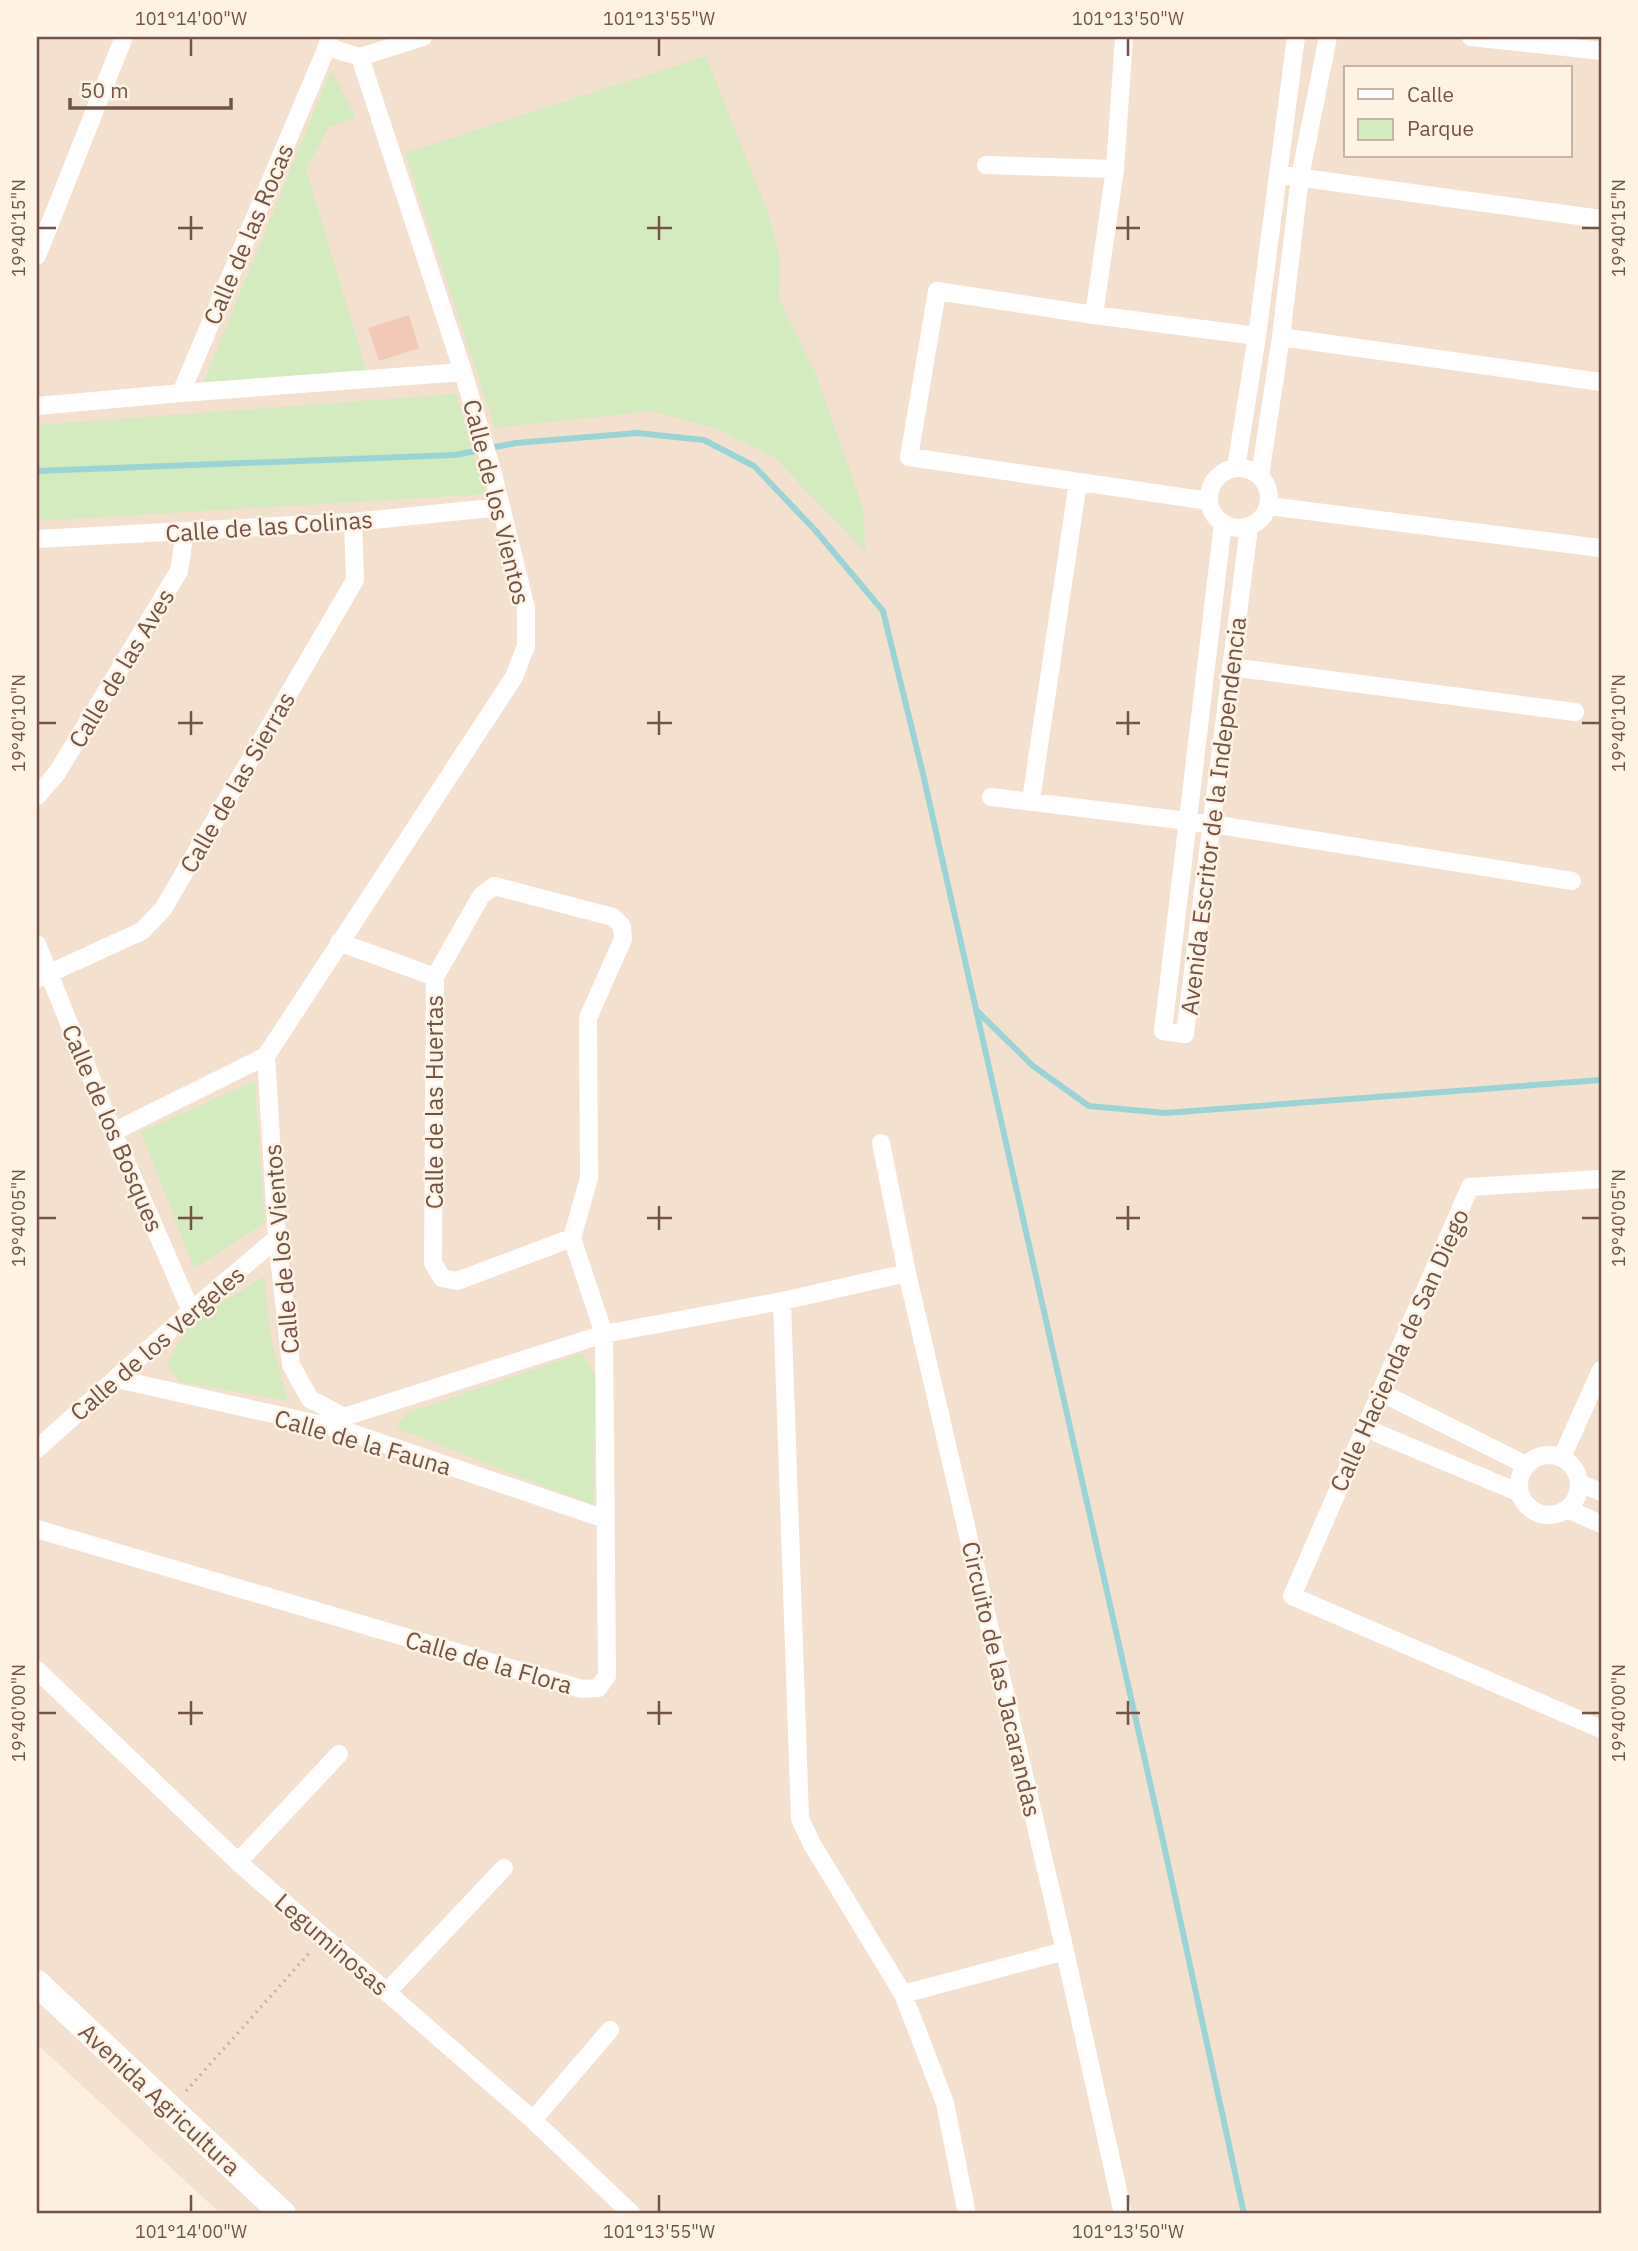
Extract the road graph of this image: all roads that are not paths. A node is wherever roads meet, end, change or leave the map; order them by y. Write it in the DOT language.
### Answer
graph roads {
  1 [pos="124,37"];
  2 [pos="423,37"];
  3 [pos="1124,37"];
  4 [pos="1296,37"];
  5 [pos="1328,37"];
  6 [pos="1471,37"];
  7 [pos="328,42"];
  8 [pos="1601,51"];
  9 [pos="360,57"];
  10 [pos="986,164"];
  11 [pos="1115,169"];
  12 [pos="1278,176"];
  13 [pos="1300,177"];
  14 [pos="1601,219"];
  15 [pos="37,256"];
  16 [pos="1094,315"];
  17 [pos="1257,335"];
  18 [pos="1281,337"];
  19 [pos="463,372"];
  20 [pos="1601,382"];
  21 [pos="181,393"];
  22 [pos="37,406"];
  23 [pos="1236,468"];
  24 [pos="1260,476"];
  25 [pos="1078,482"];
  26 [pos="1209,501"];
  27 [pos="1269,506"];
  28 [pos="501,507"];
  29 [pos="353,522"];
  30 [pos="1223,523"];
  31 [pos="1248,527"];
  32 [pos="185,531"];
  33 [pos="37,539"];
  34 [pos="1600,548"];
  35 [pos="1231,667"];
  36 [pos="1575,712"];
  37 [pos="37,796"];
  38 [pos="991,797"];
  39 [pos="1031,800"];
  40 [pos="1187,822"];
  41 [pos="1212,824"];
  42 [pos="1572,881"];
  43 [pos="339,942"];
  44 [pos="37,944"];
  45 [pos="43,976"];
  46 [pos="435,976"];
  47 [pos="266,1056"];
  48 [pos="113,1132"];
  49 [pos="881,1143"];
  50 [pos="1601,1179"];
  51 [pos="277,1238"];
  52 [pos="572,1238"];
  53 [pos="907,1273"];
  54 [pos="782,1301"];
  55 [pos="191,1311"];
  56 [pos="604,1334"];
  57 [pos="1601,1370"];
  58 [pos="117,1379"];
  59 [pos="1380,1392"];
  60 [pos="342,1423"];
  61 [pos="1365,1428"];
  62 [pos="37,1449"];
  63 [pos="1562,1457"];
  64 [pos="1526,1465"];
  65 [pos="1579,1483"];
  66 [pos="1601,1492"];
  67 [pos="1520,1493"];
  68 [pos="1567,1509"];
  69 [pos="605,1519"];
  70 [pos="1601,1524"];
  71 [pos="37,1529"];
  72 [pos="37,1670"];
  73 [pos="1601,1729"];
  74 [pos="339,1754"];
  75 [pos="238,1862"];
  76 [pos="503,1868"];
  77 [pos="1065,1951"];
  78 [pos="37,1983"];
  79 [pos="387,1992"];
  80 [pos="903,1994"];
  81 [pos="610,2030"];
  82 [pos="533,2120"];
  83 [pos="283,2214"];
  84 [pos="632,2214"];
  85 [pos="967,2214"];
  86 [pos="1123,2214"];
  1 -- 15 [label="street"];
  2 -- 9 [label="street"];
  3 -- 11 [label="street"];
  4 -- 12 [label="street"];
  5 -- 13 [label="street"];
  6 -- 8 [label="street"];
  7 -- 9 [label="street"];
  7 -- 21 [label="street, Calle de las Rocas"];
  9 -- 19 [label="street, Calle de los Vientos"];
  10 -- 11 [label="street"];
  11 -- 16 [label="street"];
  12 -- 13 [label="street"];
  12 -- 17 [label="street"];
  13 -- 14 [label="street"];
  13 -- 18 [label="street"];
  16 -- 17 [label="street"];
  16 -- 25 [label="street"];
  17 -- 23 [label="street"];
  18 -- 20 [label="street"];
  18 -- 24 [label="street"];
  19 -- 21 [label="street"];
  19 -- 28 [label="street, Calle de los Vientos"];
  21 -- 22 [label="street"];
  23 -- 24 [label="street"];
  23 -- 26 [label="street"];
  24 -- 27 [label="street"];
  25 -- 26 [label="street"];
  25 -- 39 [label="street"];
  26 -- 30 [label="street"];
  27 -- 31 [label="street"];
  27 -- 34 [label="street"];
  28 -- 29 [label="street, Calle de las Colinas"];
  28 -- 43 [label="street, Calle de los Vientos"];
  29 -- 32 [label="street, Calle de las Colinas"];
  29 -- 45 [label="street, Calle de las Sierras"];
  30 -- 31 [label="street"];
  30 -- 40 [label="street, Avenida Escritor de la Independencia"];
  31 -- 35 [label="street, Avenida Escritor de la Independencia"];
  32 -- 33 [label="street, Calle de las Colinas"];
  32 -- 37 [label="street, Calle de las Aves"];
  35 -- 36 [label="street"];
  35 -- 41 [label="street, Avenida Escritor de la Independencia"];
  38 -- 39 [label="street"];
  39 -- 40 [label="street"];
  40 -- 41 [label="street"];
  40 -- 41 [label="street, Avenida Escritor de la Independencia"];
  41 -- 42 [label="street"];
  43 -- 46 [label="street"];
  43 -- 47 [label="street, Calle de los Vientos"];
  44 -- 45 [label="street, Calle de los Bosques"];
  45 -- 48 [label="street, Calle de los Bosques"];
  46 -- 52 [label="street, Calle de las Huertas"];
  46 -- 52 [label="street, Calle de las Huertas"];
  47 -- 48 [label="street"];
  47 -- 51 [label="street, Calle de los Vientos"];
  48 -- 55 [label="street, Calle de los Bosques"];
  49 -- 53 [label="street, Circuito de las Jacarandas"];
  50 -- 59 [label="street, Calle Hacienda de San Diego"];
  51 -- 55 [label="street, Calle de los Vergeles"];
  51 -- 60 [label="street, Calle de los Vientos"];
  52 -- 56 [label="street"];
  53 -- 54 [label="street"];
  53 -- 77 [label="street, Circuito de las Jacarandas"];
  54 -- 56 [label="street"];
  54 -- 80 [label="street"];
  55 -- 58 [label="street, Calle de los Vergeles"];
  56 -- 60 [label="street"];
  56 -- 69 [label="street, Calle de la Flora"];
  57 -- 63 [label="street"];
  58 -- 60 [label="street, Calle de la Fauna"];
  58 -- 62 [label="street, Calle de los Vergeles"];
  59 -- 61 [label="street, Calle Hacienda de San Diego"];
  59 -- 64 [label="street"];
  60 -- 69 [label="street, Calle de la Fauna"];
  61 -- 67 [label="street"];
  61 -- 73 [label="street, Calle Hacienda de San Diego"];
  63 -- 64 [label="street"];
  63 -- 65 [label="street"];
  64 -- 67 [label="street"];
  65 -- 66 [label="street"];
  65 -- 68 [label="street"];
  67 -- 68 [label="street"];
  68 -- 70 [label="street"];
  69 -- 71 [label="street, Calle de la Flora"];
  72 -- 75 [label="street, Leguminosas"];
  74 -- 75 [label="street"];
  75 -- 79 [label="street, Leguminosas"];
  76 -- 79 [label="street"];
  77 -- 80 [label="street"];
  77 -- 86 [label="street, Circuito de las Jacarandas"];
  78 -- 83 [label="street, Avenida Agricultura"];
  79 -- 82 [label="street, Leguminosas"];
  80 -- 85 [label="street"];
  81 -- 82 [label="street"];
  82 -- 84 [label="street, Leguminosas"];
}
